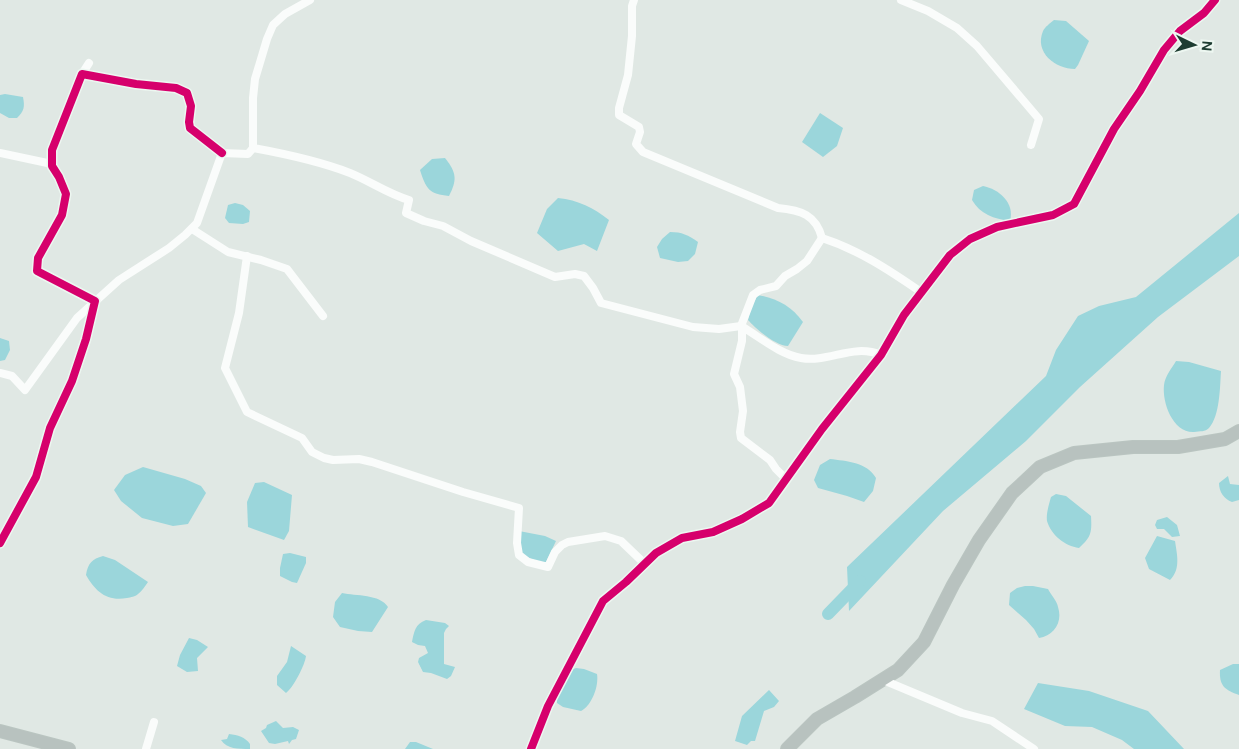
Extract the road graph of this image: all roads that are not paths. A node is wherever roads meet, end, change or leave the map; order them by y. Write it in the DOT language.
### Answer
graph roads {
  1 [pos="310,0"];
  2 [pos="634,0"];
  3 [pos="901,0"];
  4 [pos="1215,0"];
  5 [pos="89,63"];
  6 [pos="82,74"];
  7 [pos="1031,145"];
  8 [pos="253,148"];
  9 [pos="0,153"];
  10 [pos="222,153"];
  11 [pos="52,164"];
  12 [pos="192,228"];
  13 [pos="822,238"];
  14 [pos="247,256"];
  15 [pos="921,292"];
  16 [pos="95,301"];
  17 [pos="323,316"];
  18 [pos="742,326"];
  19 [pos="881,355"];
  20 [pos="0,373"];
  21 [pos="1239,431"];
  22 [pos="785,478"];
  23 [pos="0,543"];
  24 [pos="645,564"];
  25 [pos="883,680"];
  26 [pos="154,722"];
  27 [pos="0,731"];
  28 [pos="69,749"];
  29 [pos="146,749"];
  30 [pos="531,749"];
  31 [pos="787,749"];
  32 [pos="1034,749"];
  1 -- 8 [label="street"];
  2 -- 13 [label="street"];
  3 -- 7 [label="street"];
  4 -- 15 [label="street"];
  5 -- 6 [label="street"];
  6 -- 10 [label="street"];
  6 -- 11 [label="street"];
  8 -- 10 [label="street"];
  8 -- 18 [label="street"];
  9 -- 11 [label="street"];
  10 -- 12 [label="street"];
  11 -- 16 [label="street"];
  12 -- 14 [label="street"];
  12 -- 16 [label="street"];
  13 -- 15 [label="street"];
  13 -- 18 [label="street"];
  14 -- 17 [label="street"];
  14 -- 24 [label="street"];
  15 -- 19 [label="street"];
  16 -- 20 [label="street"];
  16 -- 23 [label="street"];
  18 -- 19 [label="street"];
  18 -- 22 [label="street"];
  19 -- 22 [label="street"];
  21 -- 25 [label="highway"];
  22 -- 24 [label="street"];
  24 -- 30 [label="street"];
  25 -- 31 [label="highway"];
  25 -- 32 [label="street"];
  26 -- 29 [label="street"];
  27 -- 28 [label="highway"];
}
